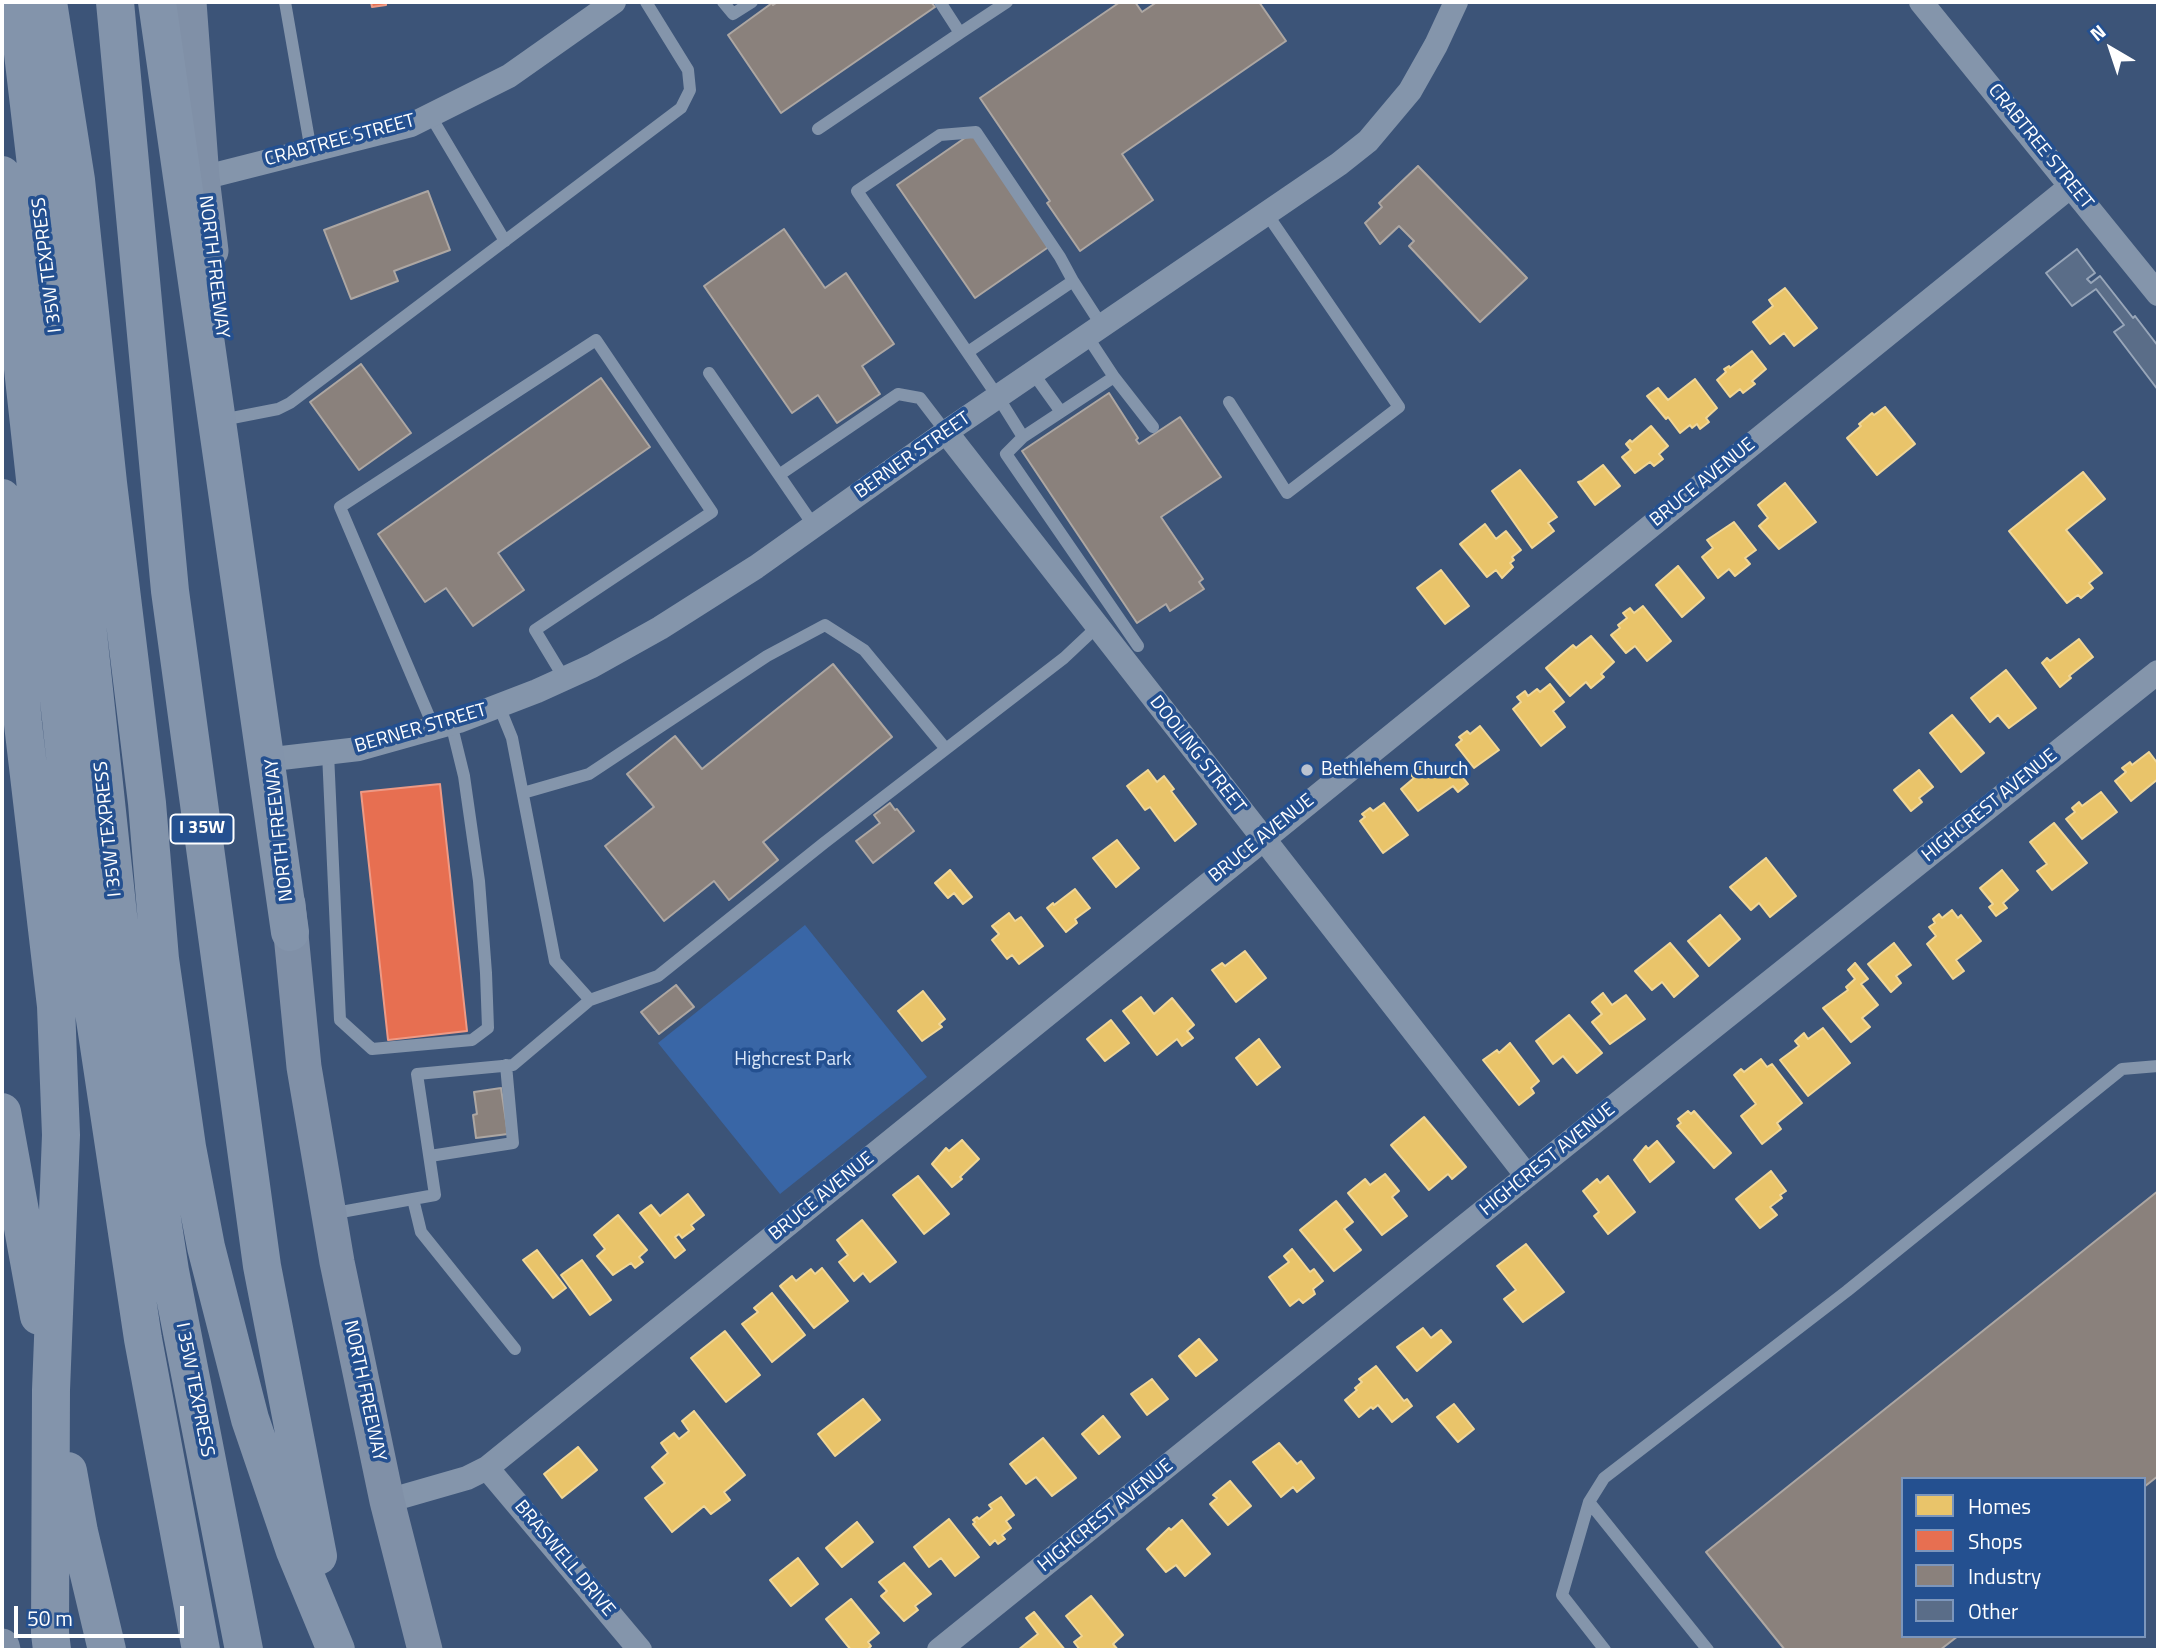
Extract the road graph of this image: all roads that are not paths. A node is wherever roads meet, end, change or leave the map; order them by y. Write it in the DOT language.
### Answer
graph roads {
  1 [pos="16,2"];
  2 [pos="48,2"];
  3 [pos="115,2"];
  4 [pos="157,2"];
  5 [pos="189,2"];
  6 [pos="285,2"];
  7 [pos="614,2"];
  8 [pos="646,2"];
  9 [pos="723,2"];
  10 [pos="751,2"];
  11 [pos="940,2"];
  12 [pos="1007,2"];
  13 [pos="1456,2"];
  14 [pos="1921,2"];
  15 [pos="960,33"];
  16 [pos="430,116"];
  17 [pos="818,129"];
  18 [pos="311,151"];
  19 [pos="2,175"];
  20 [pos="202,178"];
  21 [pos="2071,186"];
  22 [pos="1267,214"];
  23 [pos="505,241"];
  24 [pos="1073,281"];
  25 [pos="2158,293"];
  26 [pos="1095,331"];
  27 [pos="968,352"];
  28 [pos="709,373"];
  29 [pos="1033,373"];
  30 [pos="1114,377"];
  31 [pos="998,397"];
  32 [pos="1229,402"];
  33 [pos="1061,412"];
  34 [pos="232,418"];
  35 [pos="1153,426"];
  36 [pos="946,432"];
  37 [pos="1023,437"];
  38 [pos="779,475"];
  39 [pos="2,498"];
  40 [pos="814,526"];
  41 [pos="1097,627"];
  42 [pos="1138,646"];
  43 [pos="2158,672"];
  44 [pos="564,678"];
  45 [pos="499,706"];
  46 [pos="442,726"];
  47 [pos="946,749"];
  48 [pos="328,753"];
  49 [pos="273,759"];
  50 [pos="523,793"];
  51 [pos="1262,839"];
  52 [pos="290,932"];
  53 [pos="590,1000"];
  54 [pos="506,1065"];
  55 [pos="2158,1066"];
  56 [pos="2,1112"];
  57 [pos="430,1156"];
  58 [pos="1527,1176"];
  59 [pos="413,1199"];
  60 [pos="329,1214"];
  61 [pos="514,1349"];
  62 [pos="487,1468"];
  63 [pos="387,1501"];
  64 [pos="1589,1502"];
  65 [pos="51,1641"];
  66 [pos="107,1650"];
  67 [pos="201,1650"];
  68 [pos="244,1650"];
  69 [pos="337,1650"];
  70 [pos="425,1650"];
  71 [pos="640,1650"];
  72 [pos="939,1650"];
  73 [pos="1605,1650"];
  74 [pos="1708,1650"];
  1 -- 68 [label="highway, I 35W TEXPRESS"];
  2 -- 69 [label="highway"];
  3 -- 69 [label="highway, I 35W"];
  4 -- 52 [label="highway"];
  5 -- 20 [label="main road, NORTH FREEWAY"];
  6 -- 18 [label="lane"];
  7 -- 16 [label="street, CRABTREE STREET"];
  8 -- 23 [label="lane"];
  9 -- 10 [label="lane"];
  11 -- 15 [label="lane"];
  12 -- 15 [label="lane"];
  13 -- 22 [label="street, BERNER STREET"];
  14 -- 21 [label="street, CRABTREE STREET"];
  15 -- 17 [label="lane"];
  16 -- 18 [label="street, CRABTREE STREET"];
  16 -- 23 [label="lane"];
  18 -- 20 [label="street, CRABTREE STREET"];
  19 -- 67 [label="highway, I 35W TEXPRESS"];
  20 -- 34 [label="main road, NORTH FREEWAY"];
  21 -- 25 [label="street, CRABTREE STREET"];
  21 -- 51 [label="street, BRUCE AVENUE"];
  22 -- 26 [label="street, BERNER STREET"];
  22 -- 32 [label="lane"];
  23 -- 34 [label="lane"];
  24 -- 26 [label="lane"];
  24 -- 27 [label="lane"];
  24 -- 27 [label="lane"];
  26 -- 29 [label="street, BERNER STREET"];
  26 -- 30 [label="lane"];
  27 -- 31 [label="lane"];
  28 -- 38 [label="lane"];
  29 -- 31 [label="street, BERNER STREET"];
  29 -- 33 [label="lane"];
  30 -- 33 [label="lane"];
  30 -- 35 [label="lane"];
  31 -- 36 [label="street, BERNER STREET"];
  31 -- 37 [label="lane"];
  33 -- 37 [label="lane"];
  34 -- 49 [label="main road, NORTH FREEWAY"];
  36 -- 38 [label="lane"];
  36 -- 40 [label="street, BERNER STREET"];
  36 -- 41 [label="street, DOOLING STREET"];
  37 -- 42 [label="lane"];
  38 -- 40 [label="lane"];
  39 -- 65 [label="highway"];
  40 -- 44 [label="street, BERNER STREET"];
  41 -- 47 [label="lane"];
  41 -- 51 [label="street, DOOLING STREET"];
  43 -- 58 [label="street, HIGHCREST AVENUE"];
  44 -- 45 [label="street, BERNER STREET"];
  44 -- 46 [label="lane"];
  45 -- 46 [label="street, BERNER STREET"];
  45 -- 50 [label="lane"];
  46 -- 48 [label="street, BERNER STREET"];
  46 -- 48 [label="lane"];
  47 -- 50 [label="lane"];
  47 -- 53 [label="lane"];
  48 -- 49 [label="street, BERNER STREET"];
  49 -- 52 [label="main road, NORTH FREEWAY"];
  50 -- 53 [label="lane"];
  51 -- 58 [label="street, DOOLING STREET"];
  51 -- 62 [label="street, BRUCE AVENUE"];
  52 -- 60 [label="main road, NORTH FREEWAY"];
  53 -- 54 [label="lane"];
  54 -- 57 [label="lane"];
  54 -- 57 [label="lane"];
  55 -- 64 [label="lane"];
  56 -- 66 [label="highway"];
  57 -- 59 [label="lane"];
  58 -- 72 [label="street, HIGHCREST AVENUE"];
  59 -- 60 [label="lane"];
  59 -- 61 [label="lane"];
  60 -- 63 [label="main road, NORTH FREEWAY"];
  62 -- 63 [label="street, BRUCE AVENUE"];
  62 -- 71 [label="street, BRASWELL DRIVE"];
  63 -- 70 [label="main road, NORTH FREEWAY"];
  64 -- 73 [label="lane"];
  64 -- 74 [label="lane"];
}
